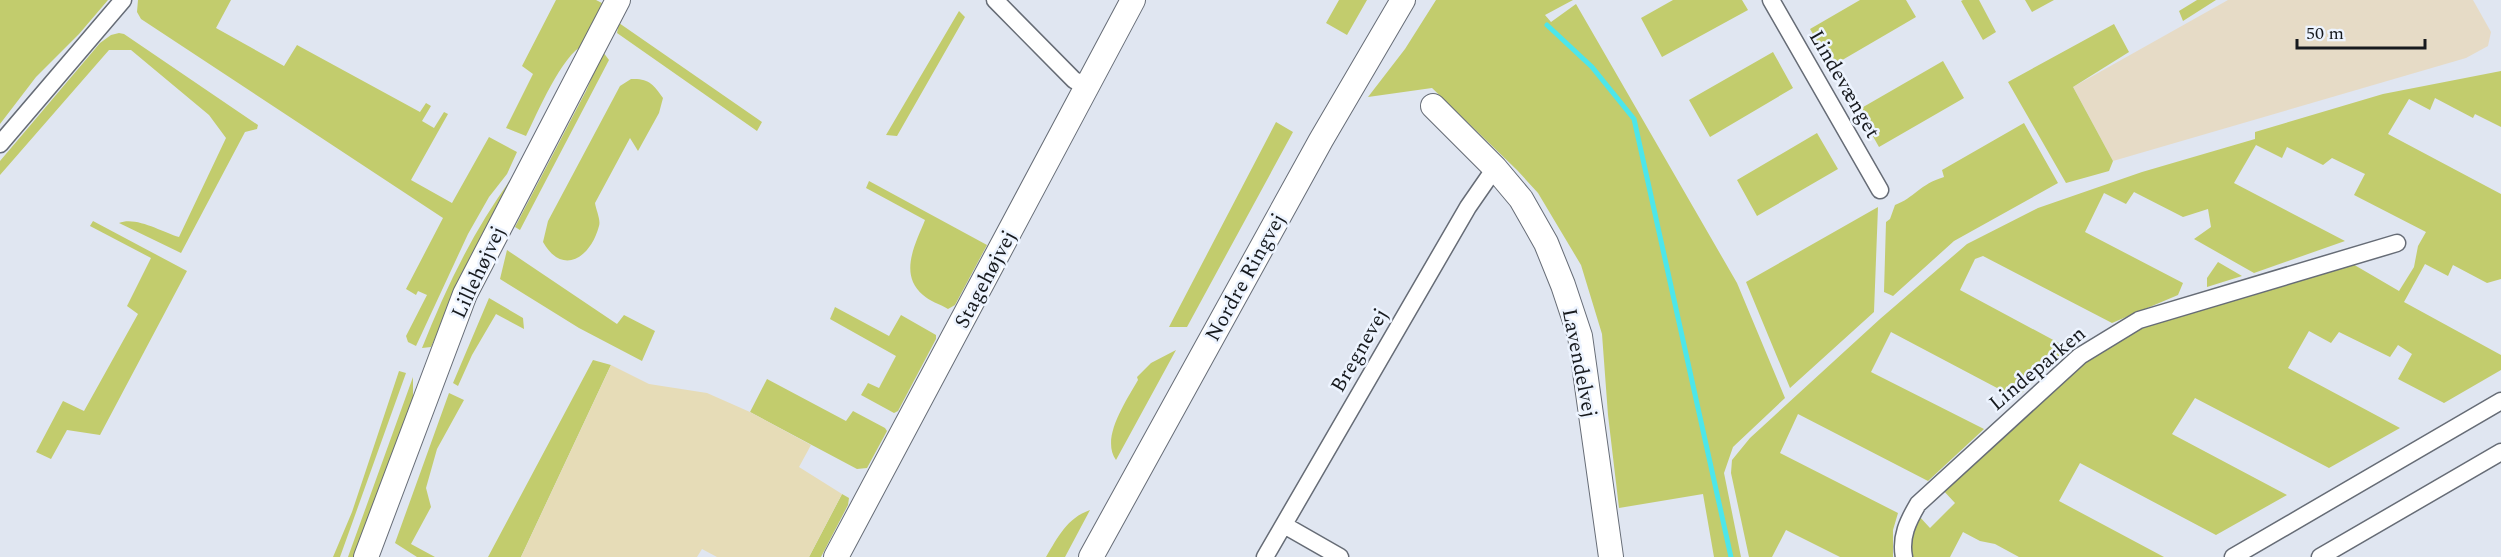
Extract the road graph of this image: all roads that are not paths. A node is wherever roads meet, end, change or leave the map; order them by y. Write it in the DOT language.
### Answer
graph roads {
  1 [pos="123,0"];
  2 [pos="618,0"];
  3 [pos="995,0"];
  4 [pos="1133,0"];
  5 [pos="1403,0"];
  6 [pos="1771,0"];
  7 [pos="1086,86"];
  8 [pos="1433,106"];
  9 [pos="0,144"];
  10 [pos="1495,168"];
  11 [pos="1880,190"];
  12 [pos="2397,243"];
  13 [pos="2501,400"];
  14 [pos="2501,452"];
  15 [pos="1284,525"];
  16 [pos="366,557"];
  17 [pos="836,557"];
  18 [pos="1091,557"];
  19 [pos="1265,557"];
  20 [pos="1340,557"];
  21 [pos="1611,557"];
  22 [pos="1904,557"];
  23 [pos="2233,557"];
  24 [pos="2320,557"];
  1 -- 9 [label="street"];
  2 -- 16 [label="street, Lillehøjvej"];
  3 -- 7 [label="street"];
  4 -- 7 [label="street, Stagehøjvej"];
  5 -- 18 [label="street, Nordre Ringvej"];
  6 -- 11 [label="street, Lindevænget"];
  7 -- 17 [label="street, Stagehøjvej"];
  8 -- 10 [label="street, Lavendelvej"];
  10 -- 15 [label="street, Bregnevej"];
  10 -- 21 [label="street, Lavendelvej"];
  12 -- 22 [label="street, Lindeparken"];
  13 -- 23 [label="street"];
  14 -- 24 [label="street"];
  15 -- 19 [label="street, Bregnevej"];
  15 -- 20 [label="street"];
}
